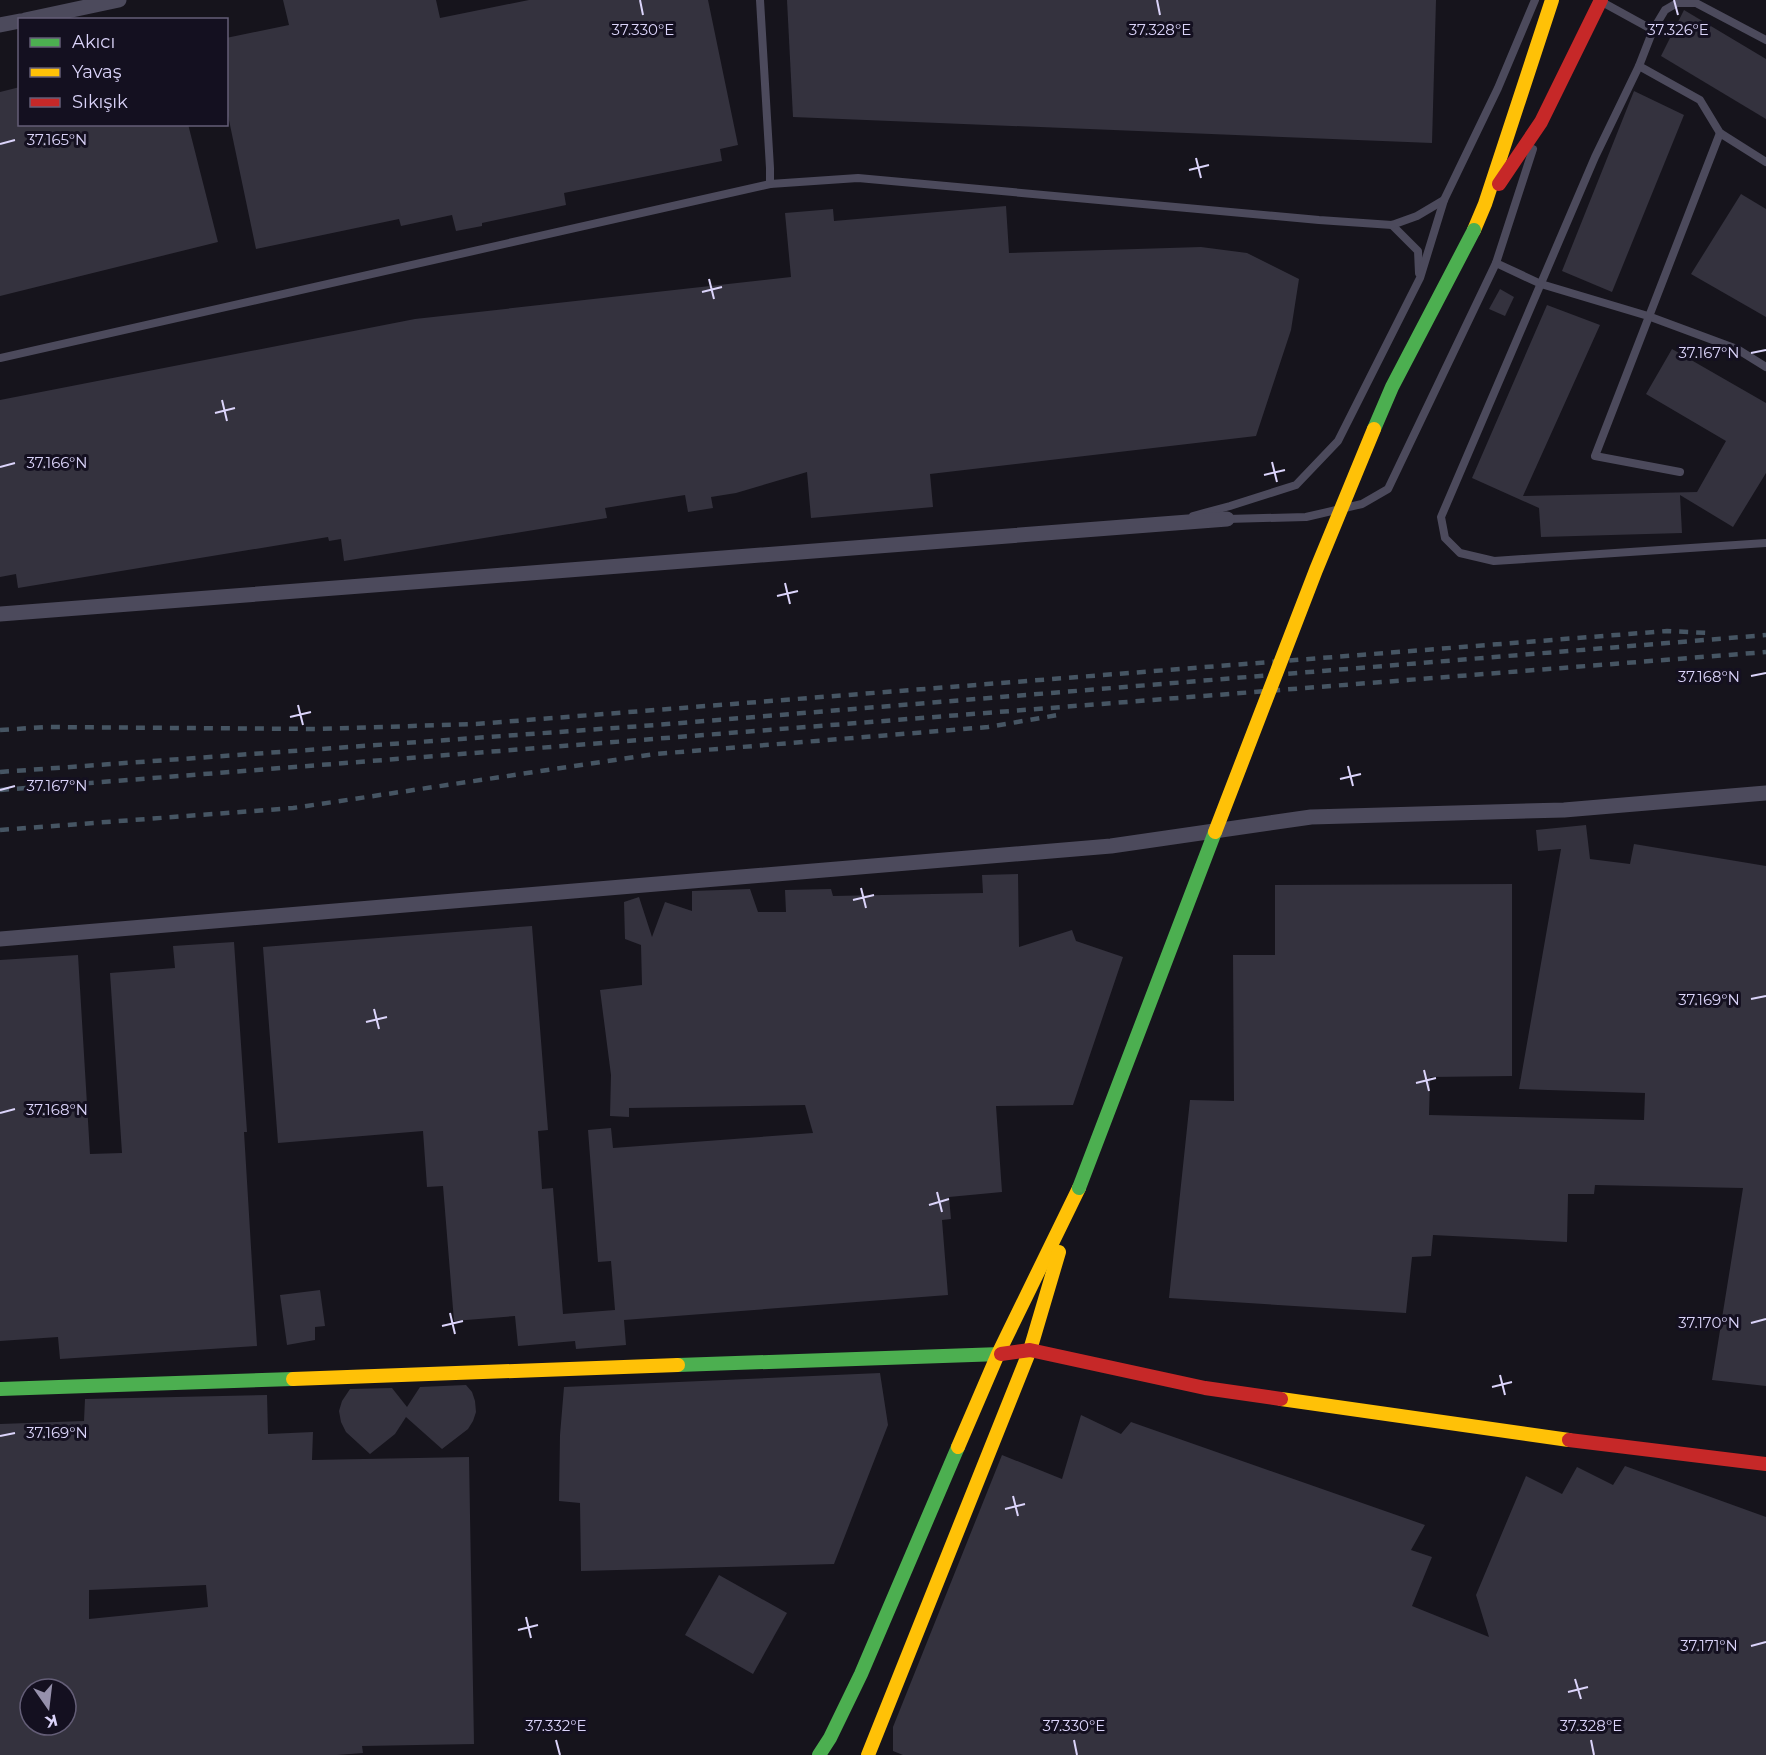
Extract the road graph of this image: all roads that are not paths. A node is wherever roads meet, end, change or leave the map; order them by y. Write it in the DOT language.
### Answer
graph roads {
  1 [pos="119,0"];
  2 [pos="760,0"];
  3 [pos="1535,0"];
  4 [pos="1552,0"];
  5 [pos="1601,1"];
  6 [pos="34,18"];
  7 [pos="18,21"];
  8 [pos="0,25"];
  9 [pos="1653,30"];
  10 [pos="1766,40"];
  11 [pos="1639,66"];
  12 [pos="1541,122"];
  13 [pos="1720,133"];
  14 [pos="1766,162"];
  15 [pos="770,184"];
  16 [pos="1444,200"];
  17 [pos="1485,204"];
  18 [pos="1392,225"];
  19 [pos="1496,263"];
  20 [pos="1420,278"];
  21 [pos="1540,284"];
  22 [pos="1648,316"];
  23 [pos="0,358"];
  24 [pos="1766,367"];
  25 [pos="1680,472"];
  26 [pos="1227,519"];
  27 [pos="1161,524"];
  28 [pos="1766,543"];
  29 [pos="0,614"];
  30 [pos="1766,793"];
  31 [pos="0,939"];
  32 [pos="1078,1188"];
  33 [pos="1029,1350"];
  34 [pos="998,1354"];
  35 [pos="0,1389"];
  36 [pos="1766,1464"];
  37 [pos="819,1755"];
  38 [pos="868,1755"];
  1 -- 6 [label="street"];
  2 -- 15 [label="lane"];
  3 -- 16 [label="lane"];
  4 -- 17 [label="street"];
  5 -- 9 [label="lane"];
  5 -- 12 [label="street"];
  7 -- 8 [label="street"];
  9 -- 10 [label="lane"];
  9 -- 11 [label="lane"];
  11 -- 13 [label="lane"];
  11 -- 21 [label="lane"];
  12 -- 17 [label="street"];
  12 -- 19 [label="lane"];
  13 -- 14 [label="lane"];
  13 -- 22 [label="lane"];
  15 -- 18 [label="lane"];
  15 -- 23 [label="lane"];
  16 -- 18 [label="lane"];
  16 -- 20 [label="lane"];
  17 -- 32 [label="street, bridge"];
  18 -- 20 [label="lane"];
  19 -- 21 [label="lane"];
  19 -- 26 [label="lane"];
  20 -- 27 [label="lane"];
  21 -- 22 [label="lane"];
  21 -- 28 [label="lane"];
  22 -- 24 [label="lane"];
  22 -- 25 [label="lane"];
  26 -- 27 [label="street"];
  27 -- 29 [label="street"];
  30 -- 31 [label="street"];
  32 -- 33 [label="street"];
  32 -- 34 [label="street"];
  33 -- 34 [label="street"];
  33 -- 36 [label="street"];
  33 -- 38 [label="street"];
  34 -- 35 [label="street"];
  34 -- 37 [label="street"];
}
